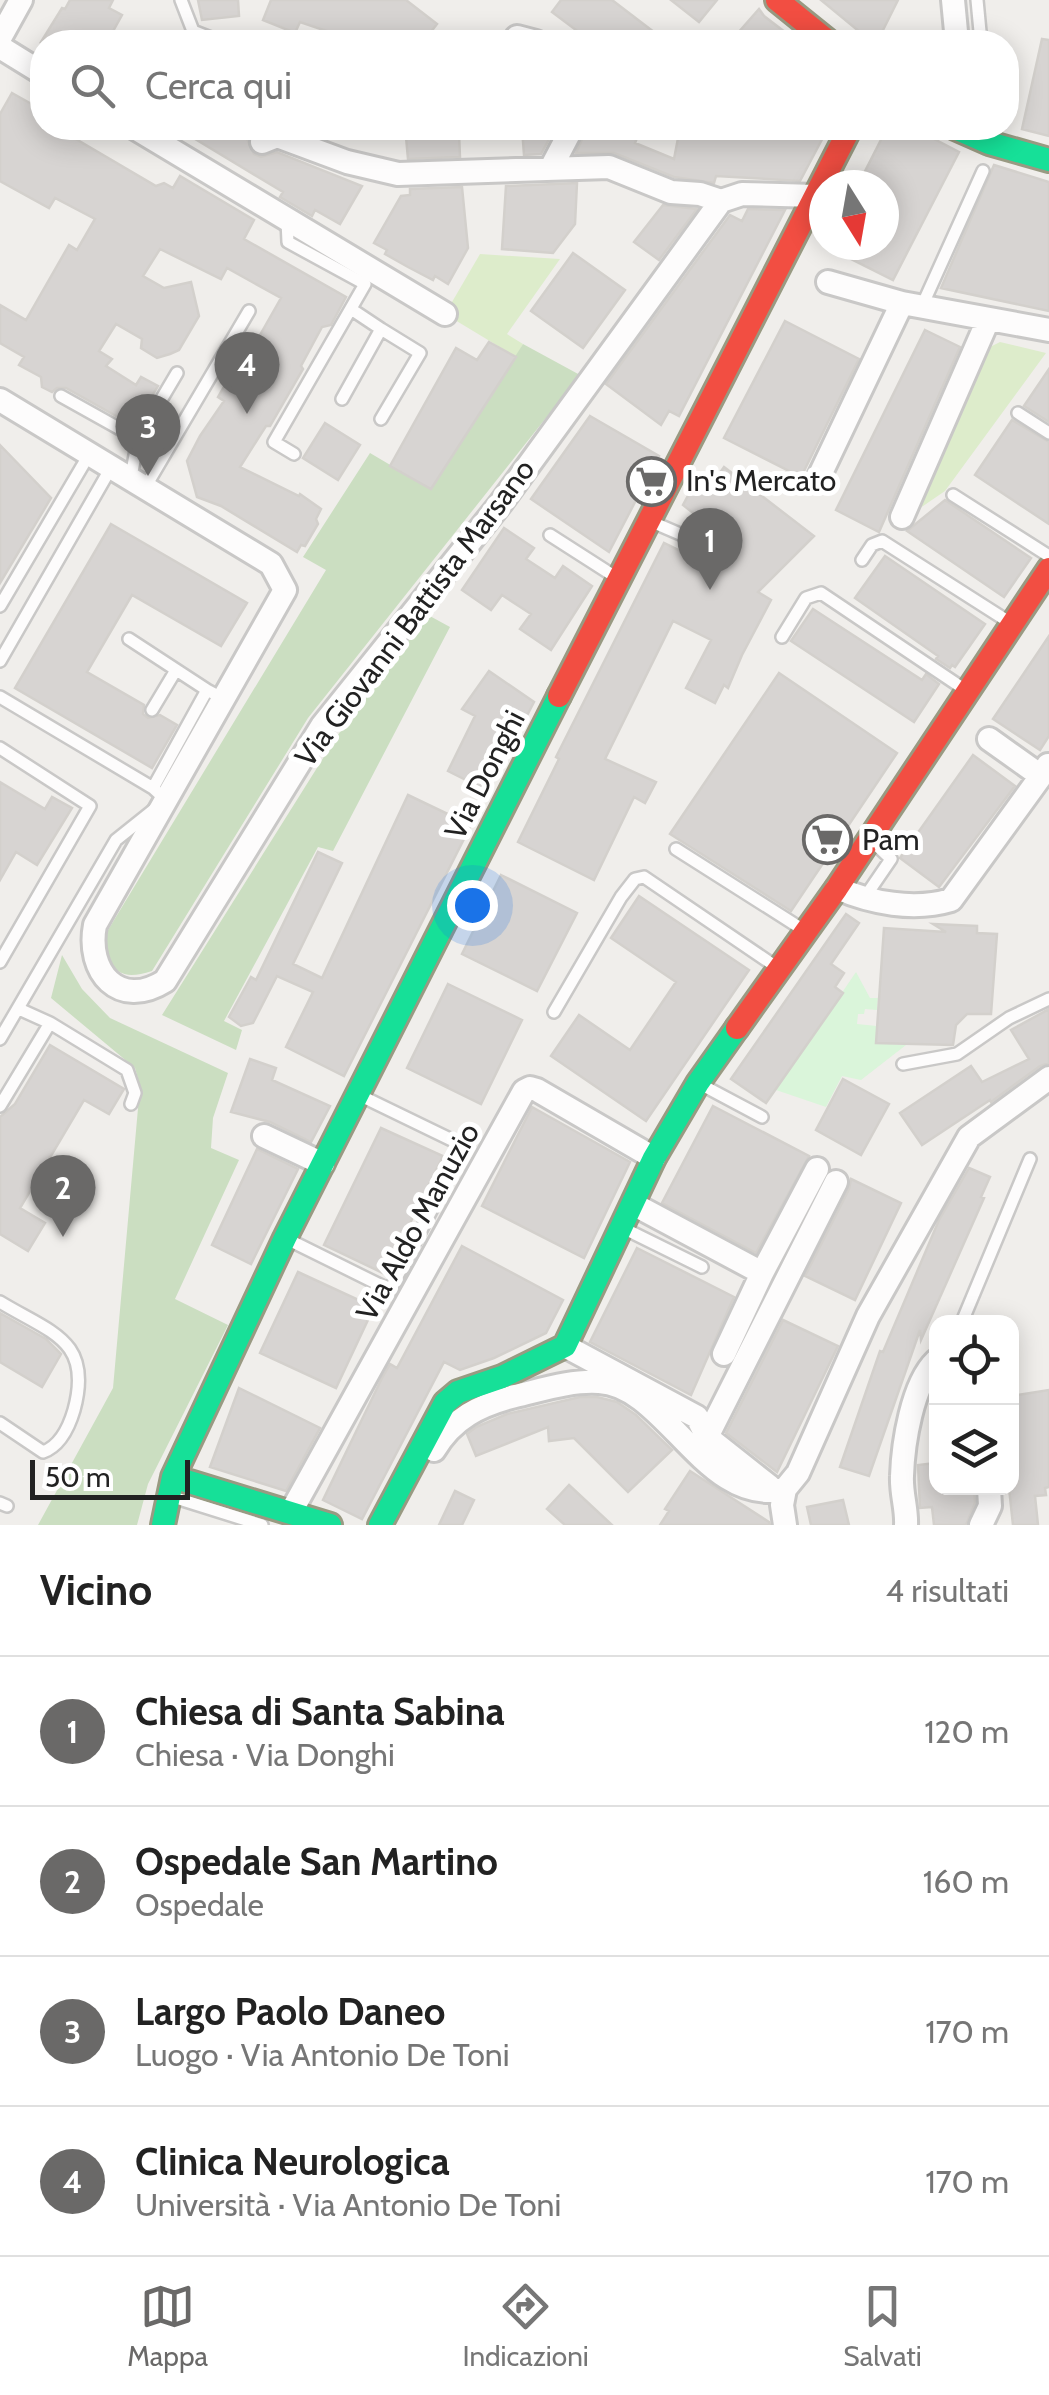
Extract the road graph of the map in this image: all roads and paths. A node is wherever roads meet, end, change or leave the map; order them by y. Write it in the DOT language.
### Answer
graph roads {
  1 [pos="21,0"];
  2 [pos="181,0"];
  3 [pos="777,0"];
  4 [pos="953,0"];
  5 [pos="976,0"];
  6 [pos="193,30"];
  7 [pos="814,30"];
  8 [pos="957,30"];
  9 [pos="980,30"];
  10 [pos="0,38"];
  11 [pos="0,48"];
  12 [pos="30,66"];
  13 [pos="155,140"];
  14 [pos="287,140"];
  15 [pos="566,140"];
  16 [pos="844,140"];
  17 [pos="1001,140"];
  18 [pos="1049,160"];
  19 [pos="552,168"];
  20 [pos="829,170"];
  21 [pos="983,171"];
  22 [pos="809,196"];
  23 [pos="721,201"];
  24 [pos="809,210"];
  25 [pos="287,217"];
  26 [pos="828,282"];
  27 [pos="912,304"];
  28 [pos="351,310"];
  29 [pos="249,311"];
  30 [pos="445,314"];
  31 [pos="988,320"];
  32 [pos="382,329"];
  33 [pos="1049,330"];
  34 [pos="177,374"];
  35 [pos="60,396"];
  36 [pos="342,399"];
  37 [pos="0,400"];
  38 [pos="1018,413"];
  39 [pos="382,419"];
  40 [pos="1049,432"];
  41 [pos="138,440"];
  42 [pos="90,453"];
  43 [pos="294,454"];
  44 [pos="130,476"];
  45 [pos="818,479"];
  46 [pos="953,495"];
  47 [pos="902,517"];
  48 [pos="648,521"];
  49 [pos="550,535"];
  50 [pos="694,540"];
  51 [pos="1049,556"];
  52 [pos="862,560"];
  53 [pos="1047,575"];
  54 [pos="618,579"];
  55 [pos="0,606"];
  56 [pos="1012,625"];
  57 [pos="782,637"];
  58 [pos="128,640"];
  59 [pos="0,661"];
  60 [pos="176,670"];
  61 [pos="968,691"];
  62 [pos="216,694"];
  63 [pos="0,697"];
  64 [pos="152,710"];
  65 [pos="990,739"];
  66 [pos="0,748"];
  67 [pos="1045,770"];
  68 [pos="159,794"];
  69 [pos="870,838"];
  70 [pos="676,849"];
  71 [pos="836,888"];
  72 [pos="864,900"];
  73 [pos="805,932"];
  74 [pos="0,962"];
  75 [pos="778,968"];
  76 [pos="1049,1000"];
  77 [pos="19,1009"];
  78 [pos="554,1012"];
  79 [pos="50,1023"];
  80 [pos="0,1039"];
  81 [pos="904,1064"];
  82 [pos="1049,1078"];
  83 [pos="698,1082"];
  84 [pos="359,1095"];
  85 [pos="131,1104"];
  86 [pos="0,1106"];
  87 [pos="762,1117"];
  88 [pos="264,1136"];
  89 [pos="654,1158"];
  90 [pos="1030,1158"];
  91 [pos="323,1164"];
  92 [pos="633,1204"];
  93 [pos="622,1227"];
  94 [pos="285,1238"];
  95 [pos="702,1267"];
  96 [pos="762,1274"];
  97 [pos="0,1302"];
  98 [pos="965,1315"];
  99 [pos="565,1346"];
  100 [pos="724,1354"];
  101 [pos="929,1372"];
  102 [pos="0,1423"];
  103 [pos="707,1438"];
  104 [pos="786,1485"];
  105 [pos="171,1487"];
  106 [pos="989,1495"];
  107 [pos="292,1512"];
  108 [pos="163,1525"];
  109 [pos="262,1525"];
  110 [pos="330,1525"];
  111 [pos="380,1525"];
  112 [pos="398,1525"];
  113 [pos="785,1525"];
  114 [pos="906,1525"];
  115 [pos="980,1525"];
  1 -- 10 [label="street"];
  2 -- 6 [label="lane"];
  3 -- 7 [label="street"];
  4 -- 8 [label="street"];
  5 -- 9 [label="lane"];
  11 -- 12 [label="street"];
  13 -- 25 [label="street"];
  14 -- 19 [label="street"];
  15 -- 19 [label="street"];
  16 -- 20 [label="street, Via Donghi"];
  17 -- 18 [label="street"];
  19 -- 23 [label="street"];
  21 -- 27 [label="lane"];
  22 -- 23 [label="street"];
  23 -- 68 [label="street, Via Giovanni Battista Marsano"];
  24 -- 48 [label="street, Via Donghi"];
  25 -- 28 [label="lane"];
  25 -- 30 [label="street"];
  26 -- 27 [label="street"];
  27 -- 31 [label="street"];
  27 -- 45 [label="street"];
  28 -- 32 [label="lane"];
  28 -- 43 [label="lane"];
  29 -- 44 [label="lane"];
  31 -- 33 [label="street"];
  31 -- 47 [label="street"];
  32 -- 36 [label="lane"];
  32 -- 39 [label="lane"];
  34 -- 41 [label="lane"];
  35 -- 41 [label="lane"];
  37 -- 42 [label="street"];
  38 -- 40 [label="lane"];
  41 -- 44 [label="lane"];
  42 -- 44 [label="street"];
  42 -- 55 [label="lane"];
  44 -- 59 [label="lane"];
  44 -- 62 [label="street, Via Giovanni Battista Marsano"];
  46 -- 51 [label="lane"];
  48 -- 50 [label="lane"];
  48 -- 54 [label="street, Via Donghi"];
  49 -- 54 [label="lane"];
  52 -- 56 [label="lane"];
  53 -- 56 [label="street"];
  54 -- 84 [label="street, Via Donghi"];
  56 -- 61 [label="street"];
  57 -- 61 [label="lane"];
  58 -- 60 [label="lane"];
  60 -- 62 [label="lane"];
  60 -- 64 [label="lane"];
  61 -- 69 [label="street"];
  62 -- 68 [label="street, Via Giovanni Battista Marsano"];
  63 -- 68 [label="lane"];
  65 -- 67 [label="street"];
  66 -- 74 [label="lane"];
  67 -- 72 [label="street"];
  68 -- 77 [label="lane"];
  69 -- 71 [label="street"];
  69 -- 72 [label="lane"];
  70 -- 73 [label="lane"];
  71 -- 72 [label="street"];
  71 -- 73 [label="street"];
  73 -- 75 [label="street"];
  75 -- 78 [label="lane"];
  75 -- 83 [label="street"];
  76 -- 81 [label="lane"];
  77 -- 79 [label="lane"];
  77 -- 80 [label="lane"];
  79 -- 85 [label="lane"];
  79 -- 86 [label="lane"];
  82 -- 104 [label="street"];
  83 -- 87 [label="lane"];
  83 -- 89 [label="street"];
  84 -- 91 [label="street, Via Donghi"];
  84 -- 94 [label="lane"];
  88 -- 91 [label="street"];
  89 -- 92 [label="street"];
  89 -- 107 [label="street, Via Aldo Manuzio"];
  90 -- 98 [label="lane"];
  91 -- 94 [label="street, Via Donghi"];
  92 -- 93 [label="street"];
  92 -- 96 [label="street"];
  93 -- 95 [label="lane"];
  93 -- 99 [label="street"];
  94 -- 105 [label="street, Via Donghi"];
  96 -- 100 [label="street"];
  96 -- 103 [label="street"];
  97 -- 102 [label="lane"];
  99 -- 103 [label="street"];
  99 -- 111 [label="street"];
  101 -- 114 [label="street"];
  103 -- 104 [label="street"];
  104 -- 112 [label="street"];
  104 -- 113 [label="street"];
  105 -- 107 [label="street"];
  105 -- 108 [label="street, Via Donghi"];
  105 -- 109 [label="lane"];
  106 -- 115 [label="street"];
  107 -- 110 [label="street"];
}
